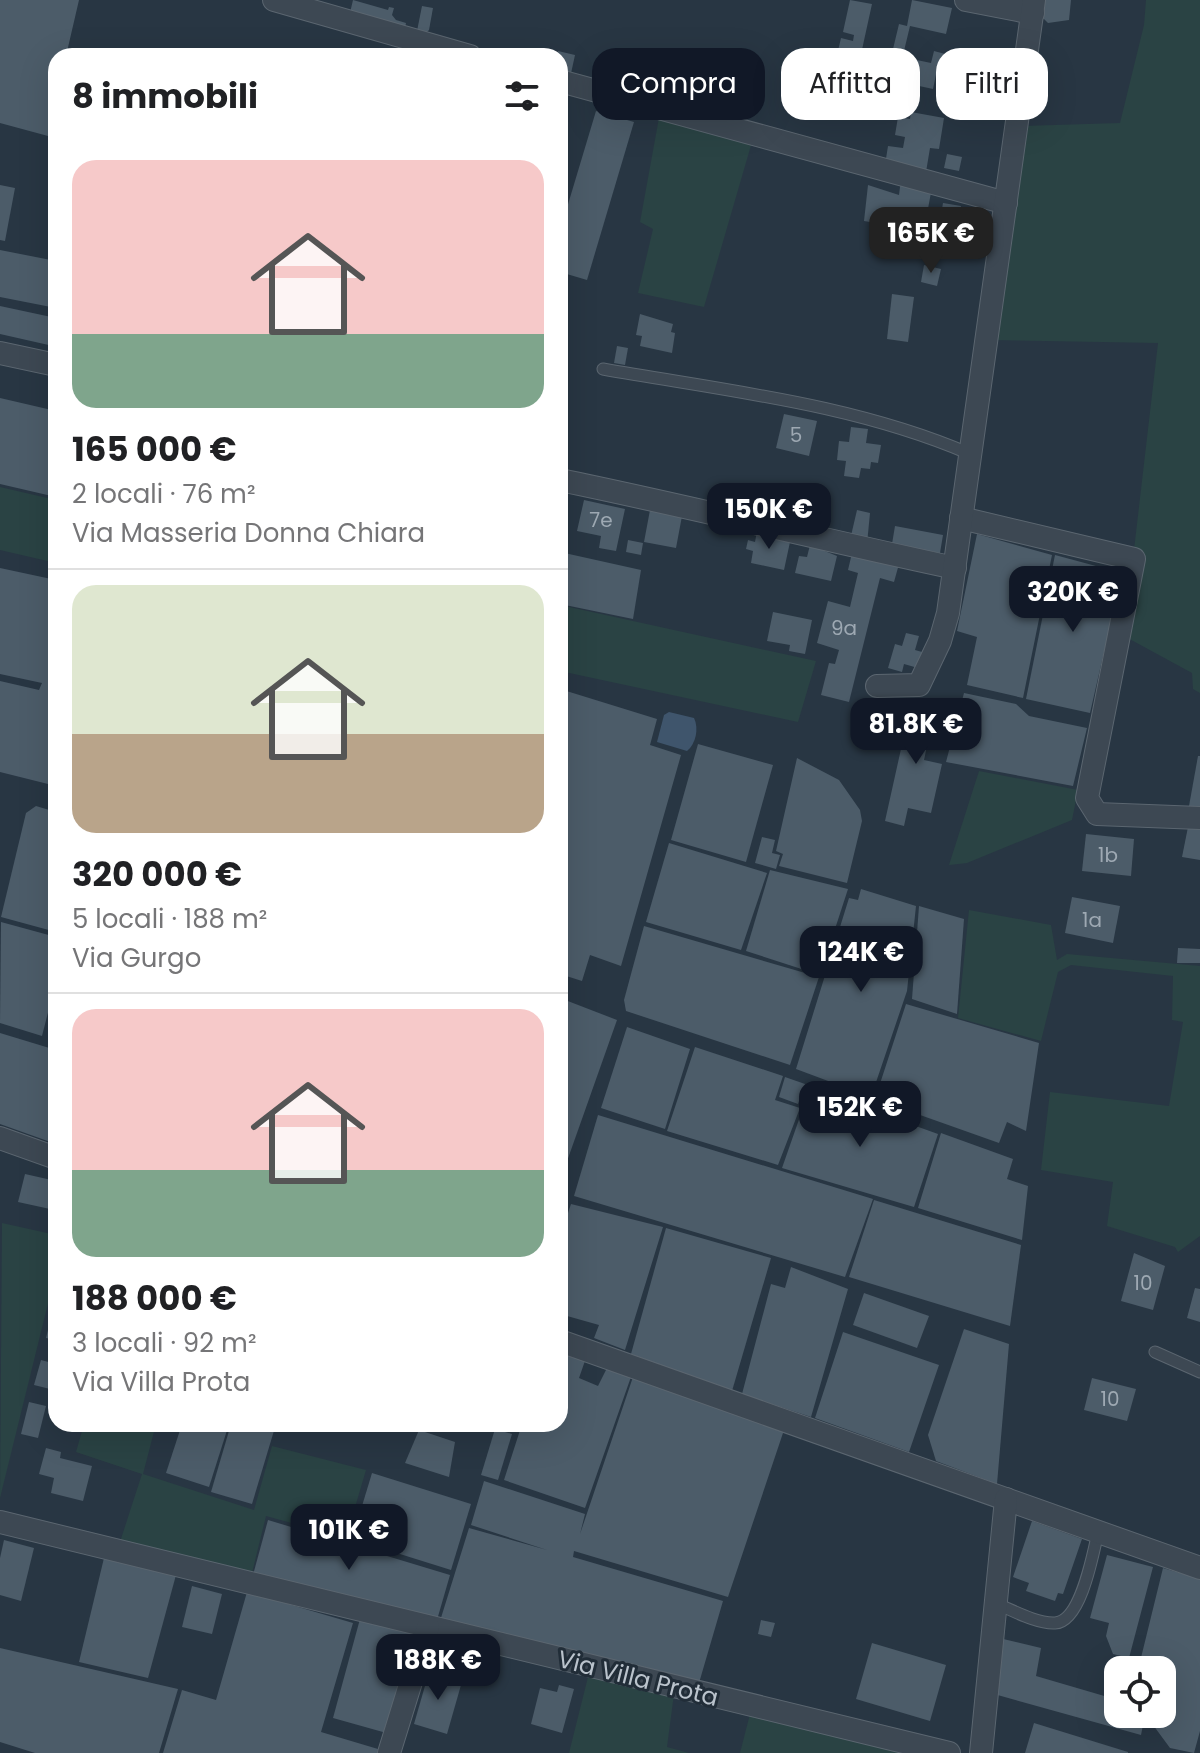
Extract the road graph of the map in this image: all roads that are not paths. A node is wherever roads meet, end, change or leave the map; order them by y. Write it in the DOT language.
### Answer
graph roads {
  1 [pos="274,0"];
  2 [pos="966,0"];
  3 [pos="1033,7"];
  4 [pos="442,48"];
  5 [pos="568,83"];
  6 [pos="1006,203"];
  7 [pos="0,353"];
  8 [pos="48,363"];
  9 [pos="603,369"];
  10 [pos="970,454"];
  11 [pos="568,482"];
  12 [pos="961,518"];
  13 [pos="955,568"];
  14 [pos="877,686"];
  15 [pos="1200,818"];
  16 [pos="0,1138"];
  17 [pos="48,1155"];
  18 [pos="568,1344"];
  19 [pos="1155,1352"];
  20 [pos="1200,1372"];
  21 [pos="1006,1499"];
  22 [pos="0,1522"];
  23 [pos="1098,1532"];
  24 [pos="1200,1568"];
  25 [pos="995,1603"];
  26 [pos="428,1627"];
  27 [pos="389,1753"];
  28 [pos="949,1753"];
  29 [pos="981,1753"];
  1 -- 4 [label="street"];
  2 -- 3 [label="street"];
  3 -- 6 [label="street"];
  5 -- 6 [label="street"];
  6 -- 10 [label="street"];
  7 -- 8 [label="street"];
  9 -- 10 [label="lane"];
  10 -- 12 [label="street"];
  11 -- 13 [label="street"];
  12 -- 13 [label="street"];
  12 -- 15 [label="street"];
  13 -- 14 [label="street"];
  16 -- 17 [label="street"];
  18 -- 21 [label="street"];
  19 -- 20 [label="lane"];
  21 -- 23 [label="street"];
  21 -- 25 [label="street"];
  22 -- 26 [label="street, Via Villa Prota"];
  23 -- 24 [label="street"];
  23 -- 25 [label="lane"];
  25 -- 29 [label="street"];
  26 -- 27 [label="street"];
  26 -- 28 [label="street, Via Villa Prota"];
}
